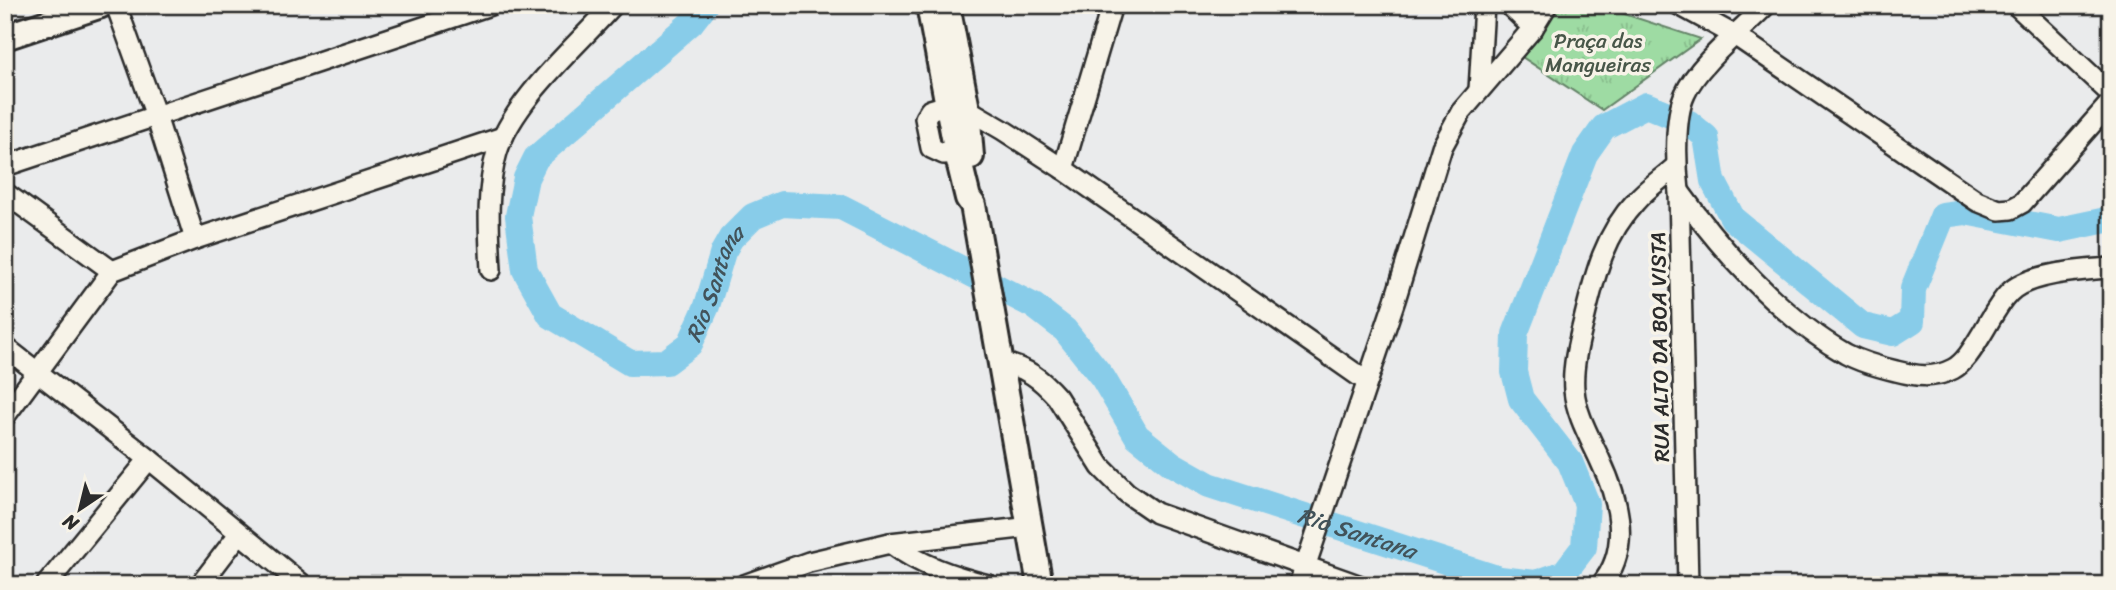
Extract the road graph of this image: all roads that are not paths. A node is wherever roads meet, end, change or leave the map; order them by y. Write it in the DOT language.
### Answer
graph roads {
  1 [pos="101,5"];
  2 [pos="116,5"];
  3 [pos="490,5"];
  4 [pos="613,5"];
  5 [pos="929,5"];
  6 [pos="947,5"];
  7 [pos="1112,5"];
  8 [pos="1484,5"];
  9 [pos="1509,5"];
  10 [pos="1547,5"];
  11 [pos="1679,5"];
  12 [pos="1766,5"];
  13 [pos="2016,5"];
  14 [pos="451,12"];
  15 [pos="1533,28"];
  16 [pos="1736,36"];
  17 [pos="5,37"];
  18 [pos="1479,90"];
  19 [pos="2111,94"];
  20 [pos="2111,102"];
  21 [pos="957,107"];
  22 [pos="156,116"];
  23 [pos="503,137"];
  24 [pos="964,152"];
  25 [pos="5,166"];
  26 [pos="1676,166"];
  27 [pos="1063,169"];
  28 [pos="1679,191"];
  29 [pos="5,193"];
  30 [pos="195,239"];
  31 [pos="2111,268"];
  32 [pos="491,270"];
  33 [pos="113,271"];
  34 [pos="5,347"];
  35 [pos="1002,363"];
  36 [pos="37,371"];
  37 [pos="1366,381"];
  38 [pos="5,416"];
  39 [pos="149,459"];
  40 [pos="1030,527"];
  41 [pos="239,534"];
  42 [pos="890,543"];
  43 [pos="1302,576"];
  44 [pos="46,585"];
  45 [pos="200,585"];
  46 [pos="303,585"];
  47 [pos="744,585"];
  48 [pos="988,585"];
  49 [pos="1040,585"];
  50 [pos="1358,585"];
  51 [pos="1601,585"];
  52 [pos="1688,585"];
  1 -- 17 [label="main road"];
  2 -- 22 [label="street"];
  3 -- 14 [label="street"];
  4 -- 23 [label="street"];
  5 -- 21 [label="main road"];
  6 -- 21 [label="main road"];
  7 -- 27 [label="street"];
  8 -- 18 [label="street"];
  9 -- 15 [label="street"];
  10 -- 15 [label="street"];
  11 -- 16 [label="street"];
  12 -- 16 [label="street"];
  13 -- 19 [label="street"];
  14 -- 22 [label="street"];
  15 -- 18 [label="street"];
  16 -- 20 [label="street"];
  16 -- 26 [label="street, RUA ALTO DA BOA VISTA"];
  18 -- 37 [label="street"];
  21 -- 24 [label="main road"];
  21 -- 24 [label="street"];
  21 -- 27 [label="street"];
  22 -- 25 [label="street"];
  22 -- 30 [label="street"];
  23 -- 30 [label="street"];
  23 -- 32 [label="street"];
  24 -- 35 [label="main road"];
  26 -- 28 [label="street, RUA ALTO DA BOA VISTA"];
  26 -- 51 [label="street"];
  27 -- 37 [label="street"];
  28 -- 31 [label="street"];
  28 -- 52 [label="street, RUA ALTO DA BOA VISTA"];
  29 -- 33 [label="street"];
  30 -- 33 [label="street"];
  33 -- 36 [label="street"];
  34 -- 36 [label="street"];
  35 -- 40 [label="main road"];
  35 -- 43 [label="street"];
  36 -- 38 [label="street"];
  36 -- 39 [label="street"];
  37 -- 43 [label="street"];
  39 -- 41 [label="street"];
  39 -- 44 [label="street"];
  40 -- 42 [label="street"];
  40 -- 49 [label="main road"];
  41 -- 45 [label="street"];
  41 -- 46 [label="street"];
  42 -- 47 [label="street"];
  42 -- 48 [label="street"];
  43 -- 50 [label="street"];
}
